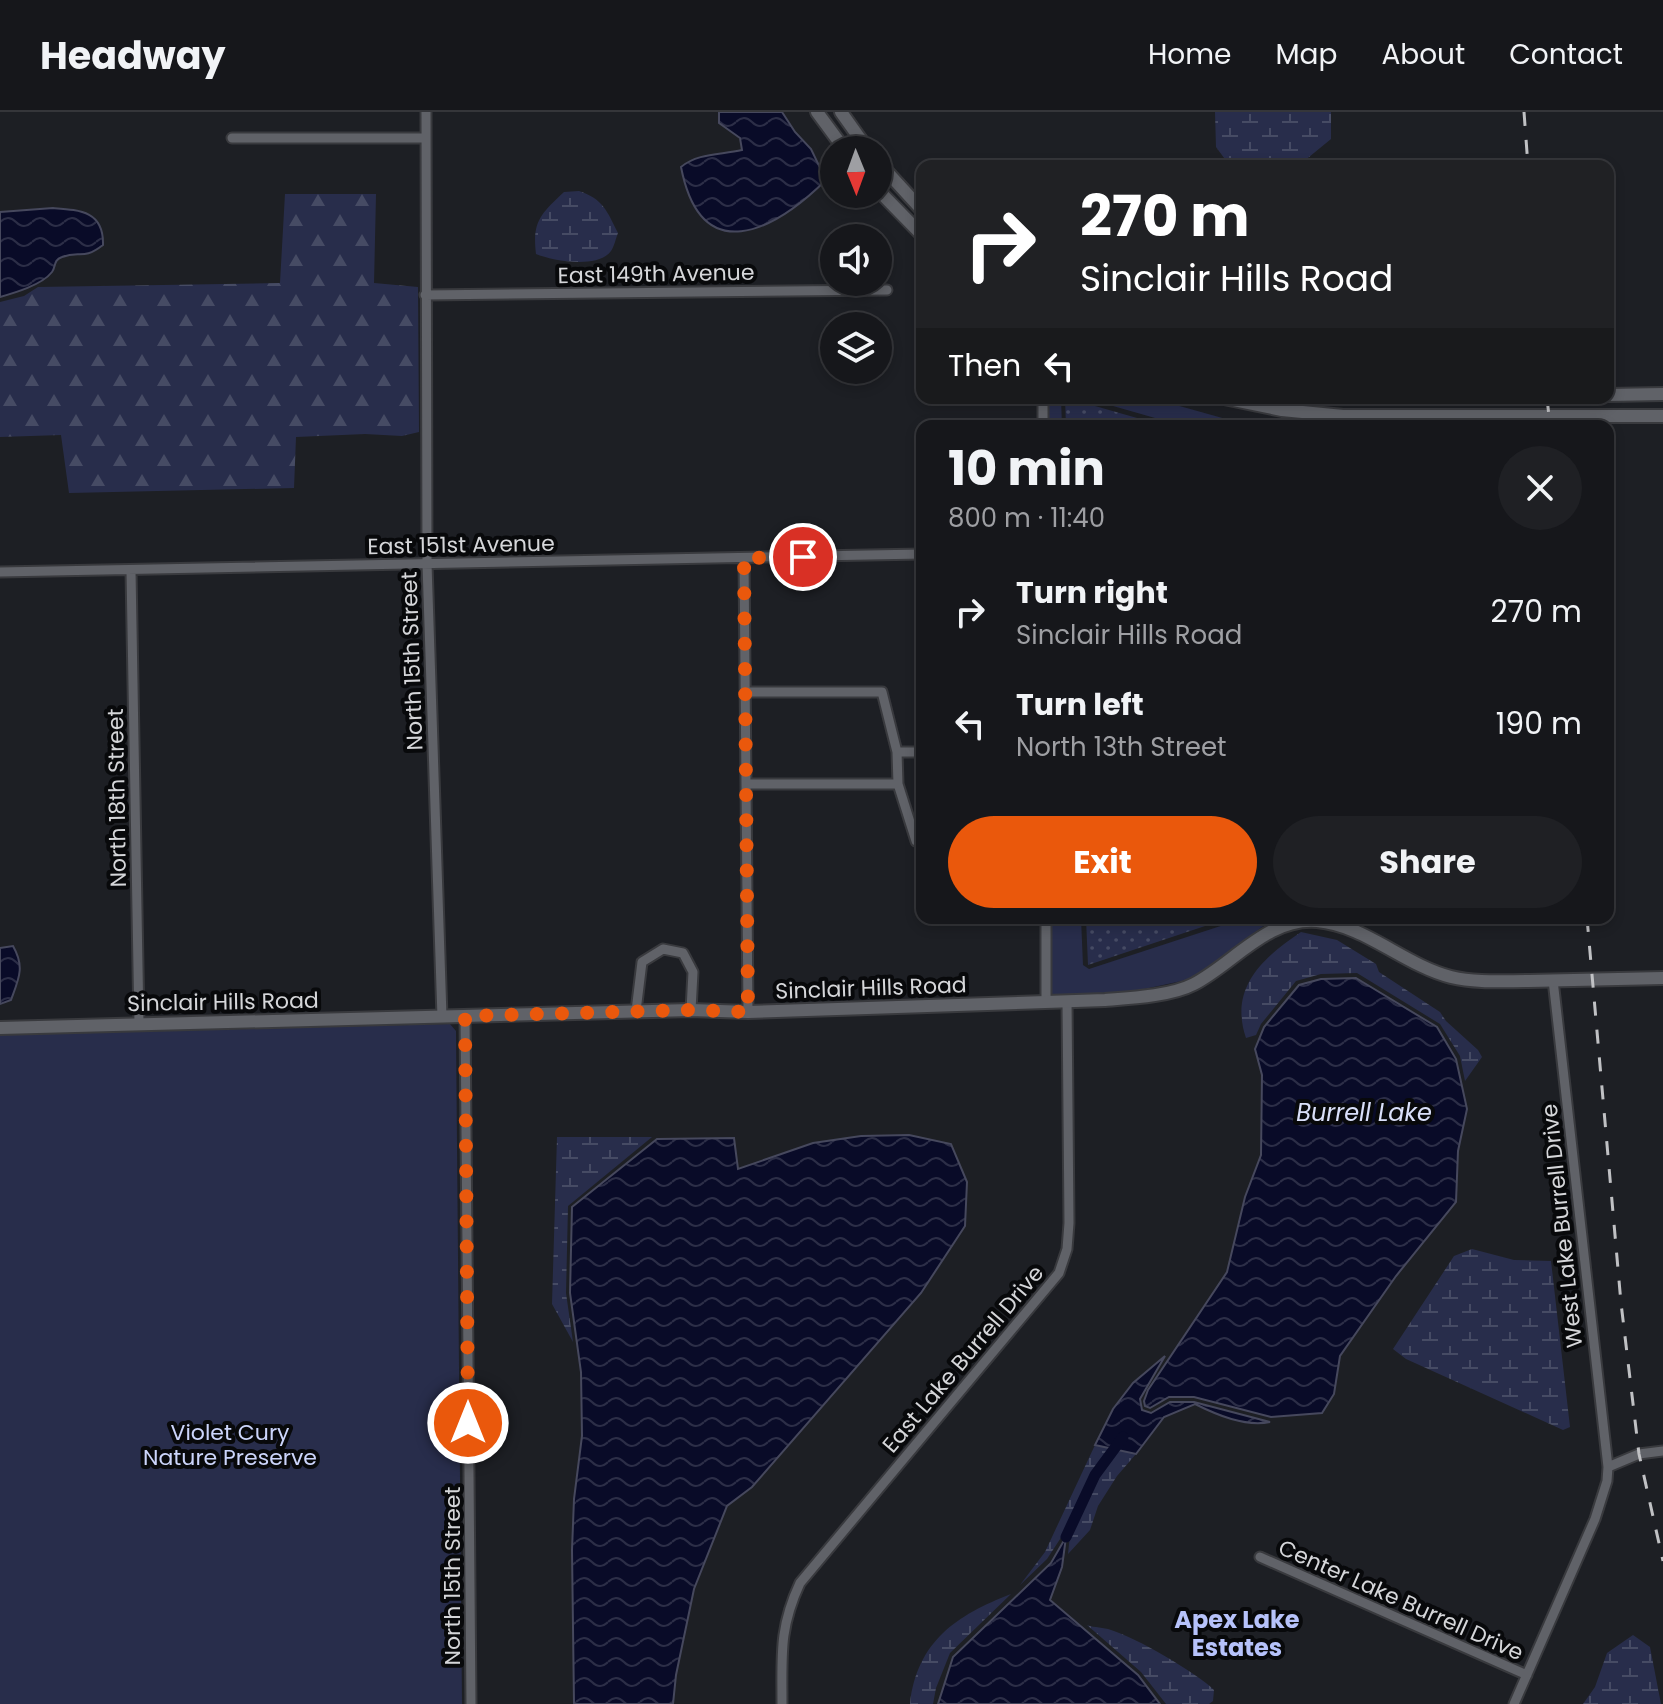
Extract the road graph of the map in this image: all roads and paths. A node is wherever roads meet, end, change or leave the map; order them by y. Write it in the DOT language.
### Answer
graph roads {
  1 [pos="426,112"];
  2 [pos="817,112"];
  3 [pos="841,112"];
  4 [pos="835,136"];
  5 [pos="858,136"];
  6 [pos="232,138"];
  7 [pos="426,138"];
  8 [pos="892,177"];
  9 [pos="916,203"];
  10 [pos="892,204"];
  11 [pos="916,229"];
  12 [pos="820,291"];
  13 [pos="425,295"];
  14 [pos="1663,394"];
  15 [pos="1614,395"];
  16 [pos="1253,404"];
  17 [pos="1663,416"];
  18 [pos="916,554"];
  19 [pos="744,558"];
  20 [pos="427,564"];
  21 [pos="131,571"];
  22 [pos="0,572"];
  23 [pos="746,692"];
  24 [pos="897,752"];
  25 [pos="916,752"];
  26 [pos="748,784"];
  27 [pos="898,784"];
  28 [pos="916,841"];
  29 [pos="1046,924"];
  30 [pos="1296,924"];
  31 [pos="1329,924"];
  32 [pos="1663,978"];
  33 [pos="1553,980"];
  34 [pos="1067,1001"];
  35 [pos="1046,1002"];
  36 [pos="691,1010"];
  37 [pos="636,1011"];
  38 [pos="748,1012"];
  39 [pos="465,1016"];
  40 [pos="442,1017"];
  41 [pos="139,1024"];
  42 [pos="0,1028"];
  43 [pos="1663,1451"];
  44 [pos="1608,1467"];
  45 [pos="1260,1557"];
  46 [pos="1527,1675"];
  47 [pos="471,1704"];
  48 [pos="782,1704"];
  49 [pos="1514,1704"];
  1 -- 7 [label="street, North 15th Street"];
  2 -- 4 [label="street"];
  3 -- 5 [label="street"];
  6 -- 7 [label="street"];
  7 -- 13 [label="street, North 15th Street"];
  8 -- 9 [label="street"];
  10 -- 11 [label="street"];
  12 -- 13 [label="street, East 149th Avenue"];
  13 -- 20 [label="street, North 15th Street"];
  14 -- 15 [label="street"];
  16 -- 17 [label="street"];
  18 -- 19 [label="street, East 151st Avenue"];
  19 -- 20 [label="street, East 151st Avenue"];
  19 -- 23 [label="street"];
  20 -- 21 [label="street, East 151st Avenue"];
  20 -- 40 [label="street, North 15th Street"];
  21 -- 22 [label="street, East 151st Avenue"];
  21 -- 41 [label="street, North 18th Street"];
  23 -- 24 [label="street"];
  23 -- 26 [label="street"];
  24 -- 25 [label="street"];
  24 -- 27 [label="street"];
  26 -- 27 [label="street"];
  26 -- 38 [label="street"];
  27 -- 28 [label="street"];
  29 -- 35 [label="street"];
  30 -- 34 [label="street, Sinclair Hills Road"];
  31 -- 33 [label="street, Sinclair Hills Road"];
  32 -- 33 [label="street, Sinclair Hills Road"];
  33 -- 44 [label="street, West Lake Burrell Drive"];
  34 -- 35 [label="street, Sinclair Hills Road"];
  34 -- 48 [label="street, East Lake Burrell Drive"];
  35 -- 38 [label="street, Sinclair Hills Road"];
  36 -- 37 [label="street, Sinclair Hills Road"];
  36 -- 37 [label="street"];
  36 -- 38 [label="street, Sinclair Hills Road"];
  37 -- 39 [label="street, Sinclair Hills Road"];
  39 -- 40 [label="street, Sinclair Hills Road"];
  39 -- 47 [label="street, North 15th Street"];
  40 -- 41 [label="street, Sinclair Hills Road"];
  41 -- 42 [label="street, Sinclair Hills Road"];
  43 -- 44 [label="street"];
  44 -- 46 [label="street, West Lake Burrell Drive"];
  45 -- 46 [label="street, Center Lake Burrell Drive"];
  46 -- 49 [label="street, West Lake Burrell Drive"];
}
